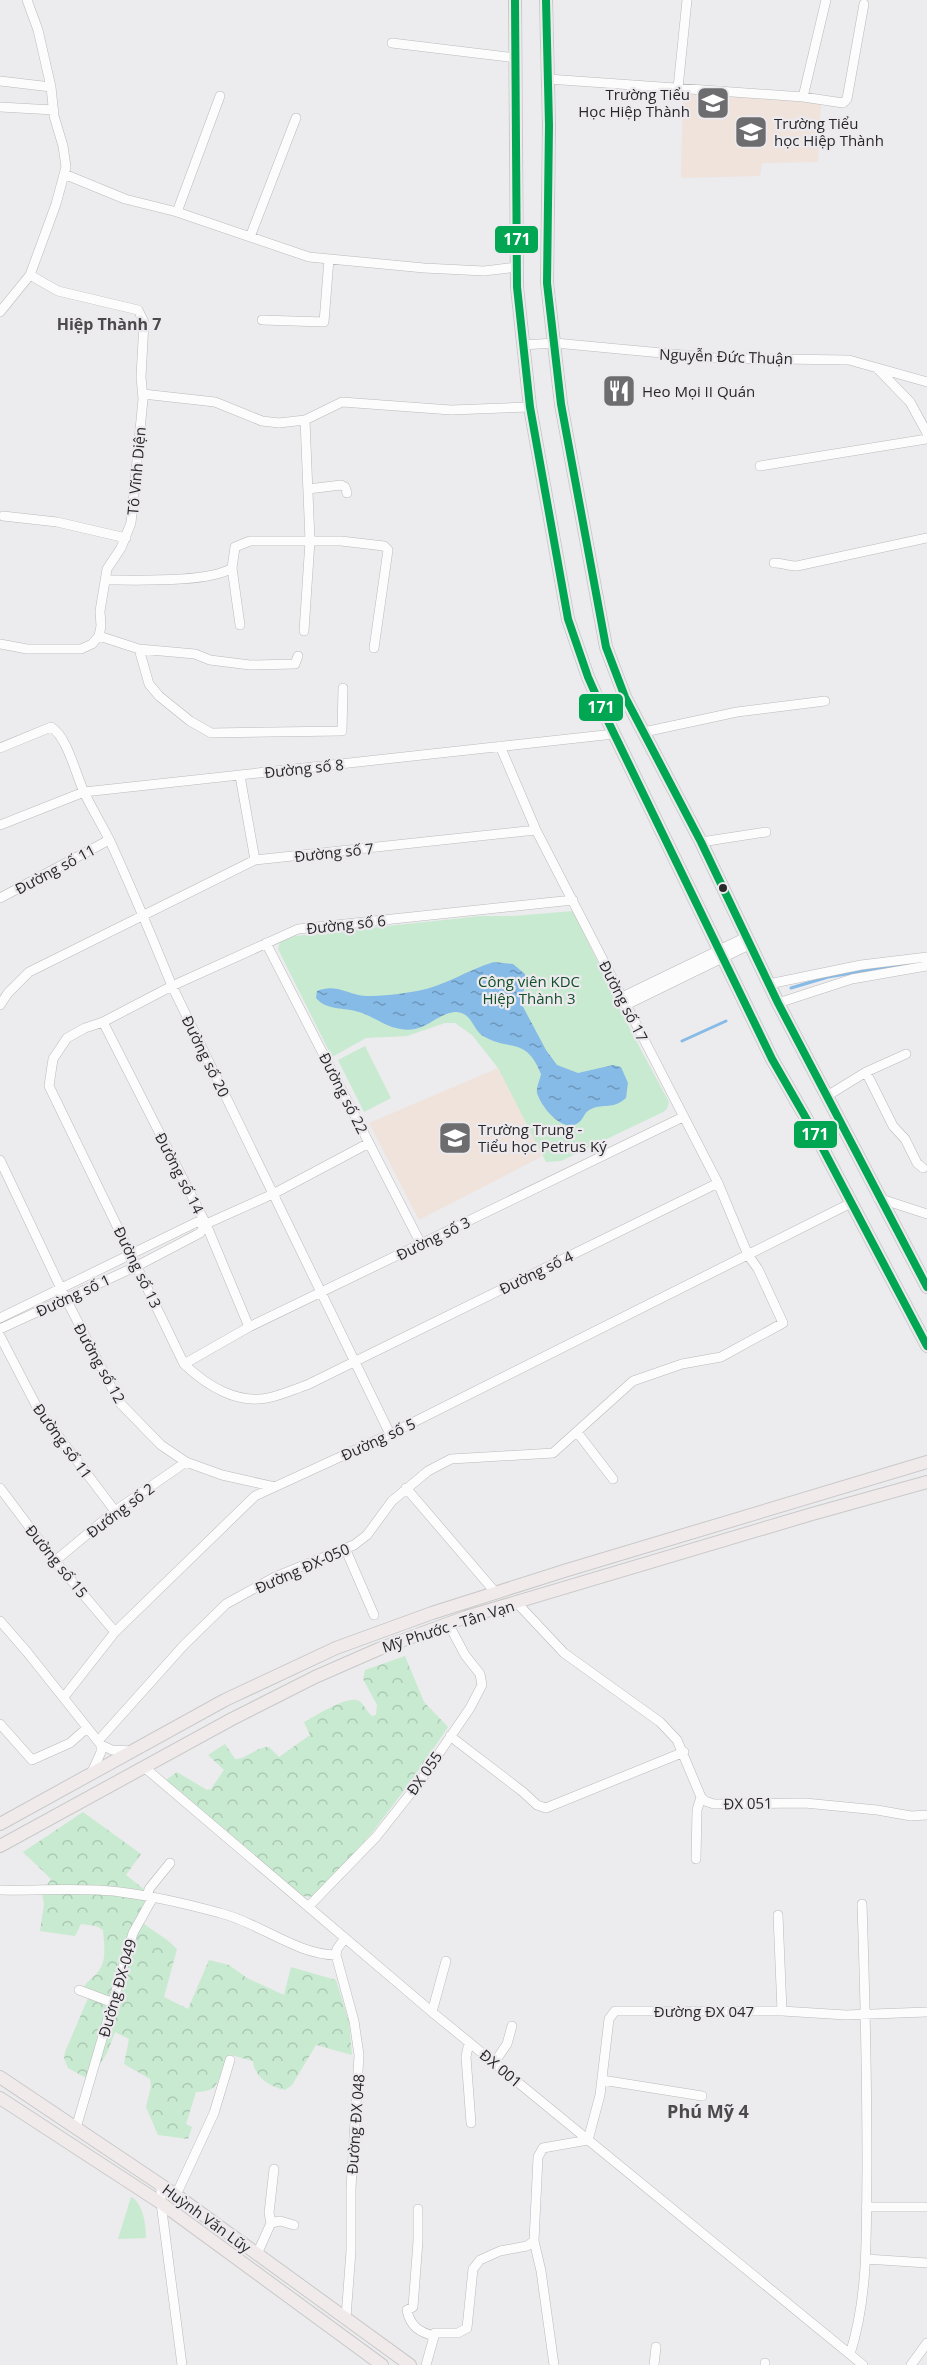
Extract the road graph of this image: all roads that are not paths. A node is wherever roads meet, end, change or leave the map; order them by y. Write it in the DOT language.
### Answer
graph roads {
  1 [pos="27,0"];
  2 [pos="514,0"];
  3 [pos="546,0"];
  4 [pos="687,0"];
  5 [pos="826,0"];
  6 [pos="864,4"];
  7 [pos="392,43"];
  8 [pos="516,58"];
  9 [pos="548,79"];
  10 [pos="0,81"];
  11 [pos="51,87"];
  12 [pos="678,88"];
  13 [pos="220,96"];
  14 [pos="802,97"];
  15 [pos="0,107"];
  16 [pos="54,110"];
  17 [pos="296,118"];
  18 [pos="64,174"];
  19 [pos="177,212"];
  20 [pos="250,237"];
  21 [pos="329,259"];
  22 [pos="517,267"];
  23 [pos="30,275"];
  24 [pos="0,312"];
  25 [pos="262,320"];
  26 [pos="555,343"];
  27 [pos="522,345"];
  28 [pos="875,366"];
  29 [pos="927,382"];
  30 [pos="143,394"];
  31 [pos="530,407"];
  32 [pos="304,420"];
  33 [pos="927,433"];
  34 [pos="927,440"];
  35 [pos="760,466"];
  36 [pos="308,489"];
  37 [pos="347,493"];
  38 [pos="3,516"];
  39 [pos="126,538"];
  40 [pos="927,538"];
  41 [pos="310,541"];
  42 [pos="774,563"];
  43 [pos="232,568"];
  44 [pos="105,580"];
  45 [pos="240,625"];
  46 [pos="304,631"];
  47 [pos="99,636"];
  48 [pos="0,644"];
  49 [pos="374,648"];
  50 [pos="139,649"];
  51 [pos="298,656"];
  52 [pos="343,688"];
  53 [pos="825,700"];
  54 [pos="644,732"];
  55 [pos="614,734"];
  56 [pos="500,746"];
  57 [pos="0,748"];
  58 [pos="240,776"];
  59 [pos="84,792"];
  60 [pos="0,825"];
  61 [pos="536,830"];
  62 [pos="766,832"];
  63 [pos="109,840"];
  64 [pos="701,842"];
  65 [pos="255,860"];
  66 [pos="0,898"];
  67 [pos="573,900"];
  68 [pos="144,917"];
  69 [pos="748,941"];
  70 [pos="266,943"];
  71 [pos="721,953"];
  72 [pos="927,957"];
  73 [pos="927,966"];
  74 [pos="769,984"];
  75 [pos="172,986"];
  76 [pos="624,1001"];
  77 [pos="778,1003"];
  78 [pos="0,1005"];
  79 [pos="103,1022"];
  80 [pos="906,1054"];
  81 [pos="866,1072"];
  82 [pos="827,1096"];
  83 [pos="683,1117"];
  84 [pos="369,1143"];
  85 [pos="0,1160"];
  86 [pos="923,1168"];
  87 [pos="718,1183"];
  88 [pos="273,1194"];
  89 [pos="878,1198"];
  90 [pos="851,1203"];
  91 [pos="927,1214"];
  92 [pos="206,1224"];
  93 [pos="421,1244"];
  94 [pos="132,1255"];
  95 [pos="748,1255"];
  96 [pos="137,1266"];
  97 [pos="927,1287"];
  98 [pos="61,1289"];
  99 [pos="321,1293"];
  100 [pos="66,1299"];
  101 [pos="0,1318"];
  102 [pos="783,1323"];
  103 [pos="249,1327"];
  104 [pos="0,1329"];
  105 [pos="0,1336"];
  106 [pos="927,1346"];
  107 [pos="354,1361"];
  108 [pos="184,1364"];
  109 [pos="577,1432"];
  110 [pos="390,1434"];
  111 [pos="186,1462"];
  112 [pos="927,1462"];
  113 [pos="613,1479"];
  114 [pos="927,1482"];
  115 [pos="275,1487"];
  116 [pos="0,1488"];
  117 [pos="406,1488"];
  118 [pos="115,1511"];
  119 [pos="345,1548"];
  120 [pos="55,1561"];
  121 [pos="496,1593"];
  122 [pos="517,1603"];
  123 [pos="374,1615"];
  124 [pos="0,1621"];
  125 [pos="448,1623"];
  126 [pos="115,1632"];
  127 [pos="64,1697"];
  128 [pos="0,1724"];
  129 [pos="87,1728"];
  130 [pos="450,1736"];
  131 [pos="100,1743"];
  132 [pos="132,1751"];
  133 [pos="684,1752"];
  134 [pos="144,1767"];
  135 [pos="91,1773"];
  136 [pos="701,1797"];
  137 [pos="927,1815"];
  138 [pos="0,1824"];
  139 [pos="0,1846"];
  140 [pos="696,1859"];
  141 [pos="170,1863"];
  142 [pos="0,1890"];
  143 [pos="152,1899"];
  144 [pos="862,1904"];
  145 [pos="309,1906"];
  146 [pos="778,1915"];
  147 [pos="345,1938"];
  148 [pos="336,1955"];
  149 [pos="446,1961"];
  150 [pos="79,1990"];
  151 [pos="111,2002"];
  152 [pos="782,2011"];
  153 [pos="432,2012"];
  154 [pos="927,2012"];
  155 [pos="866,2014"];
  156 [pos="512,2026"];
  157 [pos="469,2042"];
  158 [pos="230,2060"];
  159 [pos="494,2062"];
  160 [pos="0,2078"];
  161 [pos="602,2080"];
  162 [pos="702,2096"];
  163 [pos="0,2098"];
  164 [pos="471,2123"];
  165 [pos="76,2128"];
  166 [pos="588,2140"];
  167 [pos="274,2169"];
  168 [pos="161,2184"];
  169 [pos="177,2195"];
  170 [pos="161,2203"];
  171 [pos="867,2207"];
  172 [pos="927,2207"];
  173 [pos="418,2209"];
  174 [pos="271,2223"];
  175 [pos="294,2226"];
  176 [pos="534,2241"];
  177 [pos="257,2254"];
  178 [pos="866,2259"];
  179 [pos="927,2263"];
  180 [pos="346,2317"];
  181 [pos="434,2336"];
  182 [pos="927,2343"];
  183 [pos="656,2347"];
  184 [pos="850,2355"];
  185 [pos="182,2365"];
  186 [pos="382,2365"];
  187 [pos="410,2365"];
  188 [pos="426,2365"];
  189 [pos="554,2365"];
  190 [pos="654,2365"];
  191 [pos="863,2365"];
  192 [pos="911,2365"];
  1 -- 11 [label="street"];
  2 -- 8 [label="main road"];
  3 -- 9 [label="main road"];
  4 -- 12 [label="street"];
  5 -- 14 [label="street"];
  6 -- 14 [label="street"];
  7 -- 8 [label="street"];
  8 -- 22 [label="main road"];
  9 -- 12 [label="street"];
  9 -- 26 [label="main road"];
  10 -- 11 [label="street"];
  11 -- 16 [label="street"];
  12 -- 14 [label="street"];
  13 -- 19 [label="street"];
  15 -- 16 [label="street"];
  16 -- 18 [label="street"];
  17 -- 20 [label="street"];
  18 -- 19 [label="street"];
  18 -- 23 [label="street"];
  19 -- 20 [label="street"];
  20 -- 21 [label="street"];
  21 -- 22 [label="street"];
  21 -- 25 [label="street"];
  22 -- 27 [label="main road"];
  23 -- 24 [label="street"];
  23 -- 30 [label="street, Tô Vĩnh Diện"];
  26 -- 27 [label="street, Nguyễn Đức Thuận"];
  26 -- 28 [label="street, Nguyễn Đức Thuận"];
  26 -- 54 [label="main road"];
  27 -- 31 [label="main road"];
  28 -- 29 [label="street, Nguyễn Đức Thuận"];
  28 -- 33 [label="street"];
  30 -- 32 [label="street"];
  30 -- 39 [label="street, Tô Vĩnh Diện"];
  31 -- 32 [label="street"];
  31 -- 55 [label="main road"];
  32 -- 36 [label="street"];
  34 -- 35 [label="street"];
  36 -- 37 [label="street"];
  36 -- 41 [label="street"];
  38 -- 39 [label="street"];
  39 -- 44 [label="street, Tô Vĩnh Diện"];
  40 -- 42 [label="street"];
  41 -- 43 [label="street"];
  41 -- 46 [label="street"];
  41 -- 49 [label="street"];
  43 -- 44 [label="street"];
  43 -- 45 [label="street"];
  44 -- 47 [label="street, Tô Vĩnh Diện"];
  47 -- 48 [label="street"];
  47 -- 50 [label="street"];
  50 -- 51 [label="street"];
  50 -- 52 [label="street"];
  53 -- 54 [label="street"];
  54 -- 64 [label="main road"];
  55 -- 56 [label="street, Đường số 8"];
  55 -- 71 [label="main road"];
  56 -- 58 [label="street, Đường số 8"];
  56 -- 61 [label="street, Đường số 17"];
  57 -- 59 [label="street, Đường số 20"];
  58 -- 59 [label="street, Đường số 8"];
  58 -- 65 [label="street"];
  59 -- 60 [label="street, Đường số 8"];
  59 -- 63 [label="street, Đường số 20"];
  61 -- 65 [label="street, Đường số 7"];
  61 -- 67 [label="street, Đường số 17"];
  62 -- 64 [label="street"];
  63 -- 66 [label="street, Đường số 11"];
  63 -- 68 [label="street, Đường số 20"];
  64 -- 69 [label="main road"];
  65 -- 68 [label="street, Đường số 7"];
  67 -- 70 [label="street, Đường số 6"];
  67 -- 76 [label="street, Đường số 17"];
  68 -- 75 [label="street, Đường số 20"];
  68 -- 78 [label="street"];
  69 -- 71 [label="street"];
  69 -- 74 [label="main road"];
  70 -- 75 [label="street, Đường số 6"];
  70 -- 84 [label="street, Đường số 22"];
  71 -- 76 [label="street"];
  71 -- 90 [label="main road"];
  72 -- 74 [label="street"];
  73 -- 77 [label="street"];
  74 -- 77 [label="main road"];
  75 -- 79 [label="street, Đường số 6"];
  75 -- 88 [label="street, Đường số 20"];
  76 -- 83 [label="street, Đường số 17"];
  77 -- 82 [label="main road"];
  79 -- 92 [label="street, Đường số 14"];
  79 -- 94 [label="street, Đường số 13"];
  80 -- 81 [label="street"];
  81 -- 82 [label="street"];
  81 -- 86 [label="street"];
  82 -- 89 [label="main road"];
  83 -- 87 [label="street, Đường số 17"];
  83 -- 93 [label="street, Đường số 3"];
  84 -- 88 [label="street, Đường số 1"];
  84 -- 93 [label="street, Đường số 22"];
  85 -- 98 [label="street, Đường số 12"];
  87 -- 95 [label="street, Đường số 17"];
  87 -- 107 [label="street, Đường số 4"];
  88 -- 92 [label="street, Đường số 1"];
  88 -- 99 [label="street, Đường số 20"];
  89 -- 91 [label="street"];
  89 -- 97 [label="main road"];
  90 -- 95 [label="street, Đường số 5"];
  90 -- 106 [label="main road"];
  92 -- 94 [label="street, Đường số 1"];
  92 -- 96 [label="street, Đường số 1"];
  92 -- 103 [label="street, Đường số 14"];
  93 -- 99 [label="street, Đường số 3"];
  94 -- 96 [label="street, Đường số 13"];
  94 -- 98 [label="street, Đường số 1"];
  95 -- 102 [label="street, Đường số 17"];
  95 -- 110 [label="street, Đường số 5"];
  96 -- 100 [label="street, Đường số 1"];
  96 -- 108 [label="street, Đường số 13"];
  98 -- 100 [label="street, Đường số 12"];
  98 -- 101 [label="street, Đường số 1"];
  99 -- 103 [label="street, Đường số 3"];
  99 -- 107 [label="street, Đường số 20"];
  100 -- 104 [label="street, Đường số 1"];
  100 -- 111 [label="street, Đường số 12"];
  102 -- 109 [label="street, Đường ĐX-050"];
  103 -- 108 [label="street, Đường số 3"];
  105 -- 118 [label="street, Đường số 11"];
  107 -- 108 [label="street, Đường số 13"];
  107 -- 110 [label="street, Đường số 20"];
  109 -- 113 [label="street"];
  109 -- 117 [label="street, Đường ĐX-050"];
  110 -- 115 [label="street, Đường số 5"];
  111 -- 115 [label="street, Đường số 12"];
  111 -- 118 [label="street, Đướng số 2"];
  112 -- 121 [label="main road, Mỹ Phước - Tân Vạn"];
  114 -- 122 [label="main road, Mỹ Phước - Tân Vạn"];
  115 -- 126 [label="street, Đường số 5"];
  116 -- 120 [label="street, Đường số 15"];
  117 -- 119 [label="street, Đường ĐX-050"];
  117 -- 121 [label="street"];
  118 -- 120 [label="street, Đướng số 2"];
  119 -- 123 [label="street"];
  119 -- 131 [label="street, Đường ĐX-050"];
  120 -- 126 [label="street, Đường số 15"];
  121 -- 132 [label="main road, Mỹ Phước - Tân Vạn"];
  122 -- 125 [label="main road, Mỹ Phước - Tân Vạn"];
  122 -- 133 [label="street"];
  124 -- 127 [label="street"];
  125 -- 130 [label="street, ĐX 055"];
  125 -- 134 [label="main road, Mỹ Phước - Tân Vạn"];
  126 -- 127 [label="street, Đường số 5"];
  127 -- 129 [label="street"];
  128 -- 129 [label="street"];
  129 -- 131 [label="street"];
  130 -- 133 [label="street"];
  130 -- 145 [label="street, ĐX 055"];
  131 -- 132 [label="street"];
  131 -- 135 [label="street"];
  132 -- 135 [label="main road, Mỹ Phước - Tân Vạn"];
  133 -- 136 [label="street"];
  134 -- 139 [label="main road, Mỹ Phước - Tân Vạn"];
  134 -- 145 [label="street, ĐX 001"];
  135 -- 138 [label="main road, Mỹ Phước - Tân Vạn"];
  136 -- 137 [label="street, ĐX 051"];
  136 -- 140 [label="street"];
  141 -- 143 [label="street, Đường ĐX-049"];
  142 -- 143 [label="street"];
  143 -- 148 [label="street"];
  143 -- 151 [label="street, Đường ĐX-049"];
  144 -- 155 [label="street"];
  145 -- 147 [label="street, ĐX 001"];
  146 -- 152 [label="street"];
  147 -- 148 [label="street"];
  147 -- 153 [label="street, ĐX 001"];
  148 -- 180 [label="street, Đường ĐX 048"];
  149 -- 153 [label="street"];
  150 -- 151 [label="street"];
  151 -- 165 [label="street, Đường ĐX-049"];
  152 -- 155 [label="street, Đường ĐX 047"];
  152 -- 161 [label="street, Đường ĐX 047"];
  153 -- 157 [label="street, ĐX 001"];
  154 -- 155 [label="street, Đường ĐX 047"];
  155 -- 171 [label="street"];
  156 -- 159 [label="street"];
  157 -- 159 [label="street, ĐX 001"];
  157 -- 164 [label="street"];
  158 -- 169 [label="street"];
  159 -- 166 [label="street, ĐX 001"];
  160 -- 165 [label="main road, Huỳnh Văn Lũy"];
  161 -- 162 [label="street"];
  161 -- 166 [label="street, Đường ĐX 047"];
  163 -- 170 [label="main road, Huỳnh Văn Lũy"];
  165 -- 168 [label="main road, Huỳnh Văn Lũy"];
  166 -- 176 [label="street"];
  166 -- 184 [label="street, ĐX 001"];
  167 -- 174 [label="street"];
  168 -- 169 [label="main road, Huỳnh Văn Lũy"];
  168 -- 170 [label="street"];
  169 -- 177 [label="main road, Huỳnh Văn Lũy"];
  170 -- 185 [label="street"];
  170 -- 186 [label="main road, Huỳnh Văn Lũy"];
  171 -- 172 [label="street"];
  171 -- 178 [label="street"];
  173 -- 181 [label="street"];
  174 -- 175 [label="street"];
  174 -- 177 [label="street"];
  176 -- 181 [label="street"];
  176 -- 189 [label="street"];
  177 -- 180 [label="main road, Huỳnh Văn Lũy"];
  178 -- 179 [label="street"];
  178 -- 184 [label="street"];
  180 -- 187 [label="main road, Huỳnh Văn Lũy"];
  181 -- 188 [label="street"];
  182 -- 192 [label="street"];
  183 -- 190 [label="street"];
  184 -- 191 [label="street, ĐX 001"];
}
